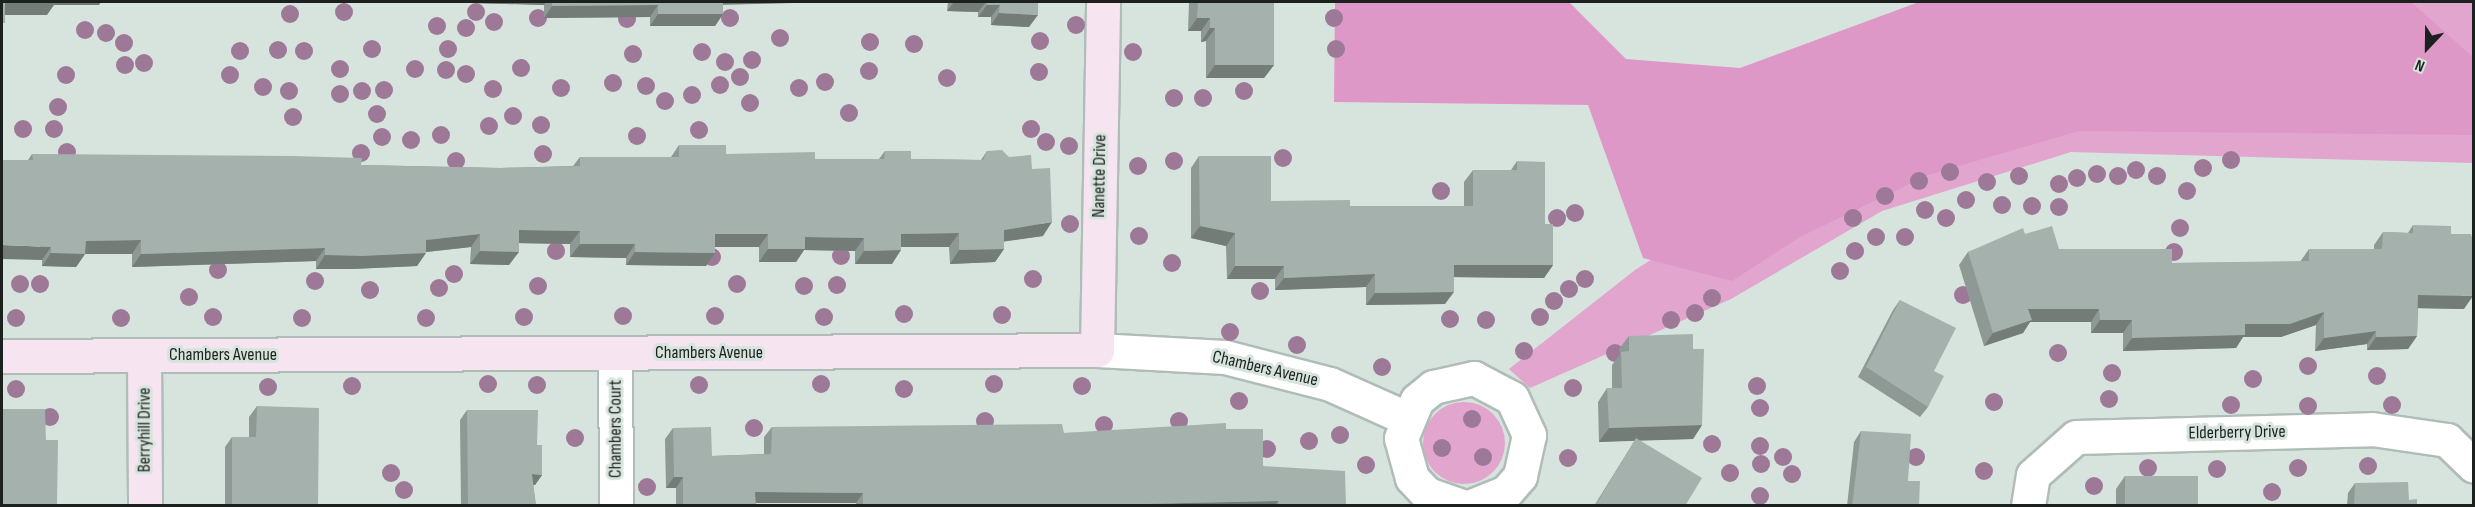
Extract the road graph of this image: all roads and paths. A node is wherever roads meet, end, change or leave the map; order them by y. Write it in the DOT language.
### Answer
graph roads {
  1 [pos="1103,2"];
  2 [pos="1096,350"];
  3 [pos="615,353"];
  4 [pos="144,355"];
  5 [pos="2,356"];
  6 [pos="1406,418"];
  7 [pos="2474,466"];
  8 [pos="145,506"];
  9 [pos="616,506"];
  10 [pos="1462,506"];
  11 [pos="1471,506"];
  12 [pos="2028,506"];
  1 -- 2 [label="street, Nanette Drive"];
  2 -- 3 [label="street, Chambers Avenue"];
  2 -- 6 [label="street, Chambers Avenue"];
  3 -- 4 [label="street, Chambers Avenue"];
  3 -- 9 [label="street, Chambers Court"];
  4 -- 5 [label="street, Chambers Avenue"];
  4 -- 8 [label="street, Berryhill Drive"];
  6 -- 10 [label="street"];
  6 -- 11 [label="street"];
  7 -- 12 [label="street, Elderberry Drive"];
}
